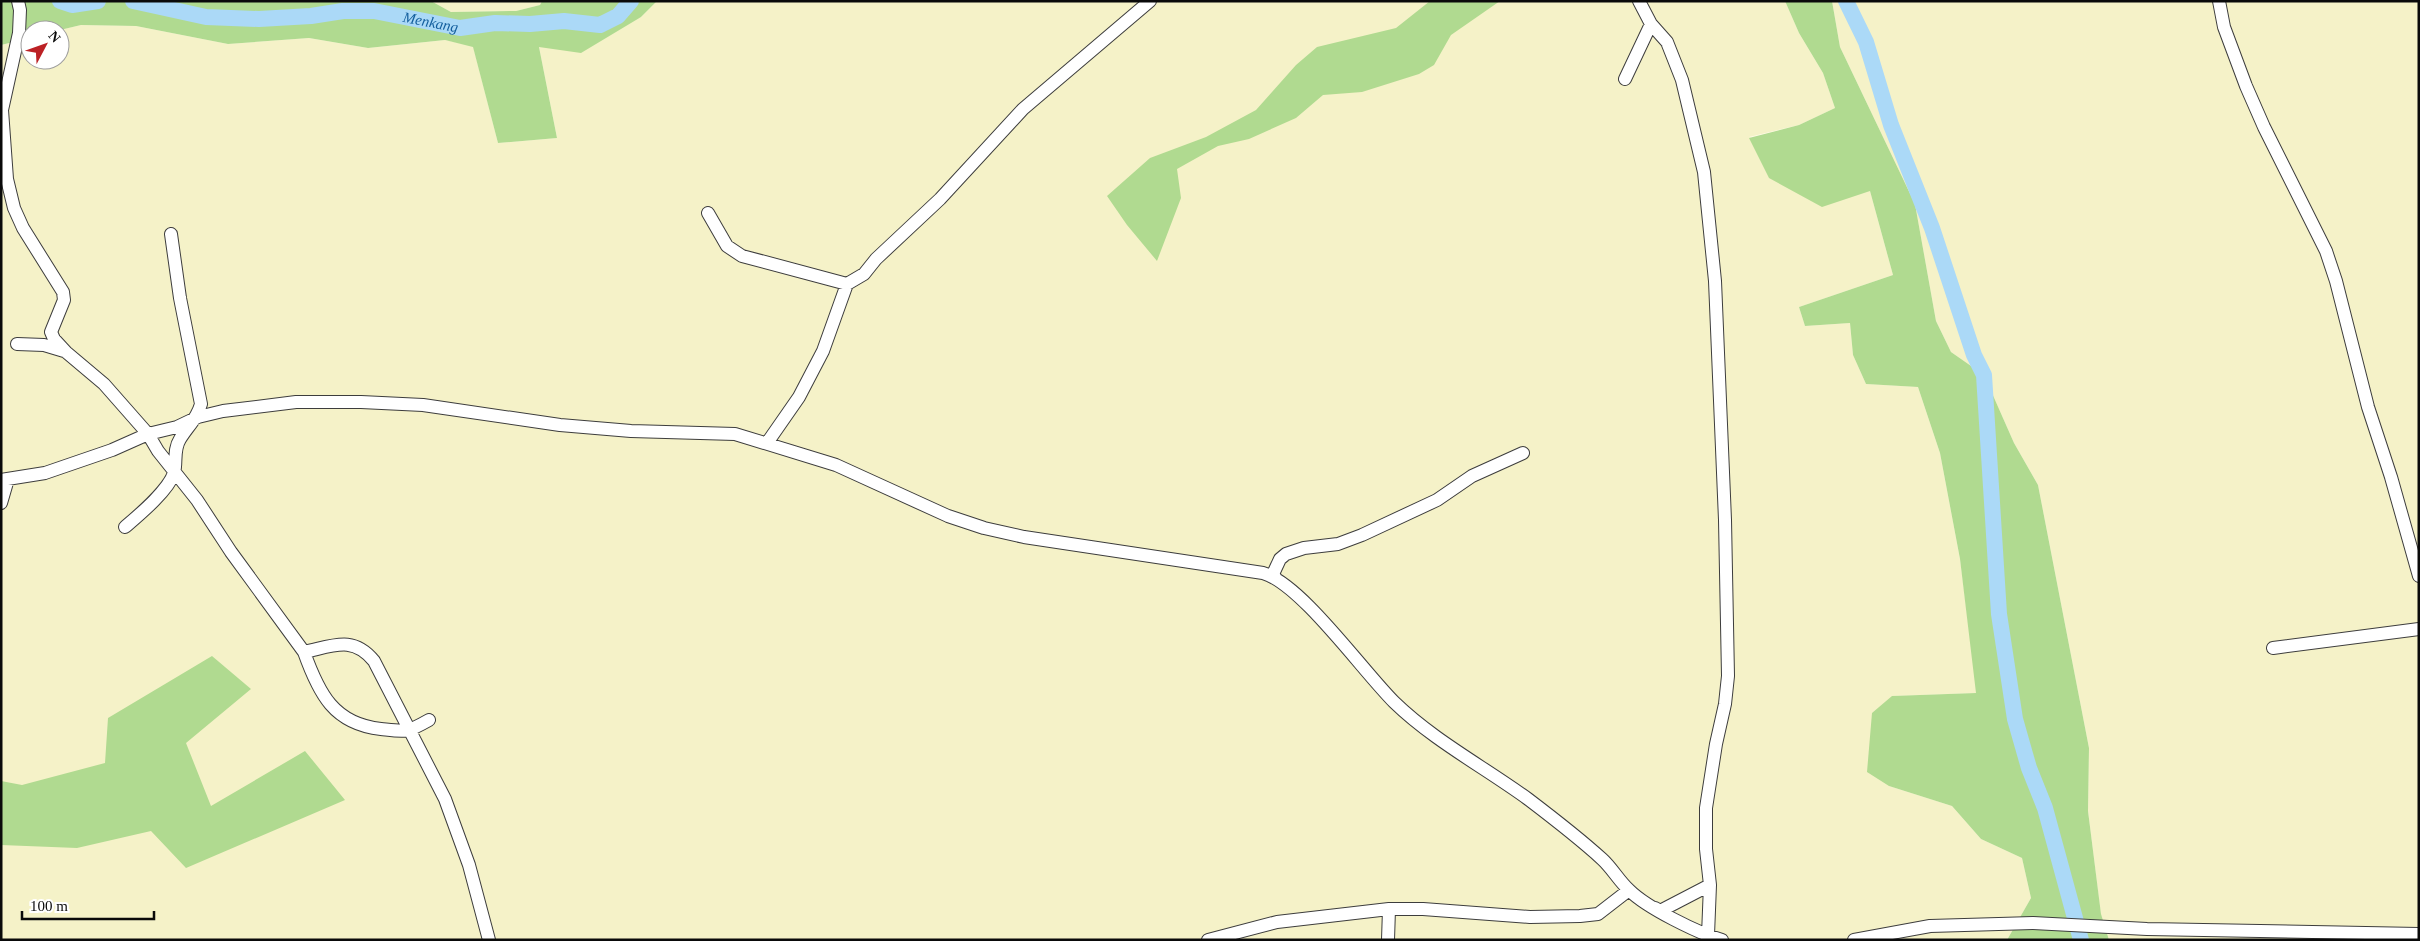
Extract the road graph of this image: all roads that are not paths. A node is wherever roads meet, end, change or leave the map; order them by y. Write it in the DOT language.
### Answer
graph roads {
  1 [pos="18,1"];
  2 [pos="1150,1"];
  3 [pos="1639,1"];
  4 [pos="2219,1"];
  5 [pos="1651,24"];
  6 [pos="1625,79"];
  7 [pos="708,213"];
  8 [pos="171,234"];
  9 [pos="847,284"];
  10 [pos="17,344"];
  11 [pos="66,352"];
  12 [pos="198,417"];
  13 [pos="148,434"];
  14 [pos="767,443"];
  15 [pos="1523,453"];
  16 [pos="174,473"];
  17 [pos="5,479"];
  18 [pos="1,503"];
  19 [pos="125,527"];
  20 [pos="2419,576"];
  21 [pos="1275,577"];
  22 [pos="2419,629"];
  23 [pos="2273,648"];
  24 [pos="304,652"];
  25 [pos="429,720"];
  26 [pos="408,732"];
  27 [pos="1710,885"];
  28 [pos="1629,890"];
  29 [pos="1646,903"];
  30 [pos="1389,909"];
  31 [pos="2419,934"];
  32 [pos="2264,935"];
  33 [pos="1715,938"];
  34 [pos="489,940"];
  35 [pos="1208,940"];
  36 [pos="1388,940"];
  37 [pos="1854,940"];
  1 -- 11 [label="street"];
  2 -- 9 [label="street"];
  3 -- 5 [label="street"];
  4 -- 20 [label="street"];
  5 -- 6 [label="street"];
  5 -- 27 [label="street"];
  7 -- 9 [label="street"];
  8 -- 12 [label="street"];
  9 -- 14 [label="street"];
  10 -- 11 [label="street"];
  11 -- 13 [label="street"];
  12 -- 13 [label="street"];
  12 -- 14 [label="street"];
  12 -- 16 [label="street"];
  13 -- 16 [label="street"];
  13 -- 17 [label="street"];
  14 -- 21 [label="street"];
  15 -- 21 [label="street"];
  16 -- 19 [label="street"];
  16 -- 24 [label="street"];
  17 -- 18 [label="street"];
  21 -- 28 [label="street"];
  22 -- 23 [label="street"];
  24 -- 26 [label="street"];
  24 -- 26 [label="street"];
  25 -- 26 [label="street"];
  26 -- 34 [label="street"];
  27 -- 29 [label="street"];
  27 -- 33 [label="street"];
  28 -- 29 [label="street"];
  28 -- 30 [label="street"];
  29 -- 33 [label="street"];
  30 -- 35 [label="street"];
  30 -- 36 [label="street"];
  31 -- 32 [label="street"];
  32 -- 37 [label="street"];
}
